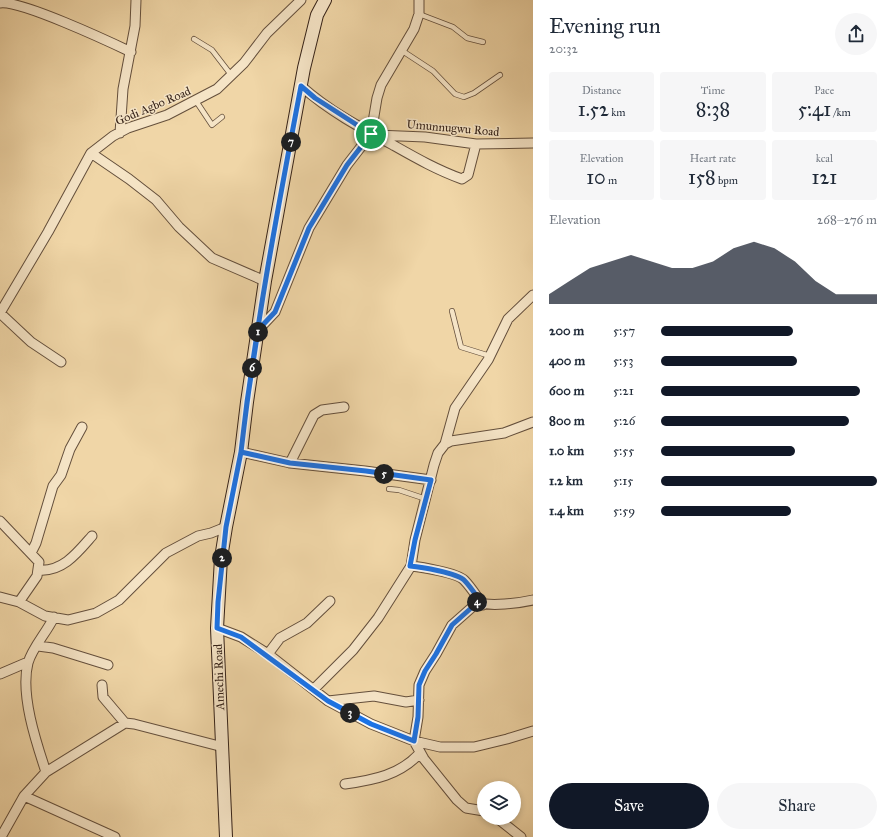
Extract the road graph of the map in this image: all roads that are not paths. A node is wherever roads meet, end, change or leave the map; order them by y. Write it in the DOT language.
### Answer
graph roads {
  1 [pos="136,0"];
  2 [pos="301,0"];
  3 [pos="325,0"];
  4 [pos="419,0"];
  5 [pos="0,3"];
  6 [pos="419,14"];
  7 [pos="194,39"];
  8 [pos="483,42"];
  9 [pos="401,50"];
  10 [pos="131,52"];
  11 [pos="500,75"];
  12 [pos="232,76"];
  13 [pos="301,86"];
  14 [pos="196,101"];
  15 [pos="222,117"];
  16 [pos="120,133"];
  17 [pos="371,134"];
  18 [pos="533,142"];
  19 [pos="476,144"];
  20 [pos="91,153"];
  21 [pos="265,281"];
  22 [pos="533,295"];
  23 [pos="1,309"];
  24 [pos="452,311"];
  25 [pos="258,330"];
  26 [pos="490,356"];
  27 [pos="61,362"];
  28 [pos="344,407"];
  29 [pos="533,422"];
  30 [pos="82,427"];
  31 [pos="445,444"];
  32 [pos="241,452"];
  33 [pos="290,463"];
  34 [pos="431,480"];
  35 [pos="389,489"];
  36 [pos="426,499"];
  37 [pos="0,521"];
  38 [pos="226,527"];
  39 [pos="92,536"];
  40 [pos="31,553"];
  41 [pos="410,566"];
  42 [pos="39,570"];
  43 [pos="0,597"];
  44 [pos="533,600"];
  45 [pos="330,601"];
  46 [pos="19,602"];
  47 [pos="483,605"];
  48 [pos="54,617"];
  49 [pos="217,628"];
  50 [pos="38,646"];
  51 [pos="268,654"];
  52 [pos="28,662"];
  53 [pos="108,665"];
  54 [pos="0,674"];
  55 [pos="102,685"];
  56 [pos="314,689"];
  57 [pos="419,700"];
  58 [pos="328,701"];
  59 [pos="125,723"];
  60 [pos="533,731"];
  61 [pos="414,741"];
  62 [pos="223,747"];
  63 [pos="420,753"];
  64 [pos="46,772"];
  65 [pos="345,784"];
  66 [pos="24,796"];
  67 [pos="477,810"];
  68 [pos="506,825"];
  69 [pos="1,837"];
  70 [pos="115,837"];
  71 [pos="226,837"];
  72 [pos="522,837"];
  1 -- 10 [label="street"];
  2 -- 12 [label="street, Godi Agbo Road"];
  3 -- 13 [label="main road, Amechi Road"];
  4 -- 6 [label="street"];
  5 -- 10 [label="street"];
  6 -- 8 [label="lane"];
  6 -- 9 [label="street"];
  7 -- 12 [label="lane"];
  9 -- 11 [label="lane"];
  9 -- 17 [label="street"];
  10 -- 16 [label="street"];
  12 -- 14 [label="street, Godi Agbo Road"];
  13 -- 17 [label="street"];
  13 -- 21 [label="main road, Amechi Road"];
  14 -- 15 [label="lane"];
  14 -- 16 [label="street, Godi Agbo Road"];
  16 -- 20 [label="street, Godi Agbo Road"];
  17 -- 19 [label="street, Umunnugwu Road"];
  17 -- 19 [label="street"];
  17 -- 25 [label="street"];
  18 -- 19 [label="street, Umunnugwu Road"];
  20 -- 21 [label="street"];
  20 -- 23 [label="street, Godi Agbo Road"];
  21 -- 25 [label="main road, Amechi Road"];
  22 -- 26 [label="street"];
  23 -- 27 [label="street"];
  24 -- 26 [label="lane"];
  25 -- 32 [label="main road, Amechi Road"];
  26 -- 31 [label="street"];
  28 -- 33 [label="street"];
  29 -- 31 [label="street"];
  30 -- 40 [label="street"];
  31 -- 34 [label="street"];
  32 -- 33 [label="street"];
  32 -- 38 [label="main road, Amechi Road"];
  33 -- 34 [label="street"];
  34 -- 36 [label="street"];
  35 -- 36 [label="lane"];
  36 -- 41 [label="street"];
  37 -- 40 [label="street"];
  38 -- 48 [label="street"];
  38 -- 49 [label="main road, Amechi Road"];
  39 -- 42 [label="street"];
  40 -- 42 [label="street"];
  41 -- 47 [label="street"];
  41 -- 56 [label="street"];
  42 -- 46 [label="street"];
  43 -- 46 [label="street"];
  44 -- 47 [label="street"];
  45 -- 51 [label="street"];
  46 -- 48 [label="street"];
  47 -- 57 [label="street"];
  48 -- 50 [label="street"];
  49 -- 51 [label="street"];
  49 -- 62 [label="main road, Amechi Road"];
  50 -- 52 [label="street"];
  50 -- 53 [label="street"];
  51 -- 56 [label="street"];
  52 -- 54 [label="street"];
  52 -- 64 [label="street"];
  55 -- 59 [label="street"];
  56 -- 58 [label="street"];
  57 -- 58 [label="street"];
  57 -- 61 [label="street"];
  58 -- 61 [label="street"];
  59 -- 62 [label="street"];
  59 -- 64 [label="street"];
  60 -- 61 [label="street"];
  61 -- 63 [label="street"];
  62 -- 71 [label="main road, Amechi Road"];
  63 -- 65 [label="street"];
  63 -- 67 [label="street"];
  64 -- 66 [label="street"];
  66 -- 69 [label="street"];
  66 -- 70 [label="street"];
  68 -- 72 [label="street"];
}
